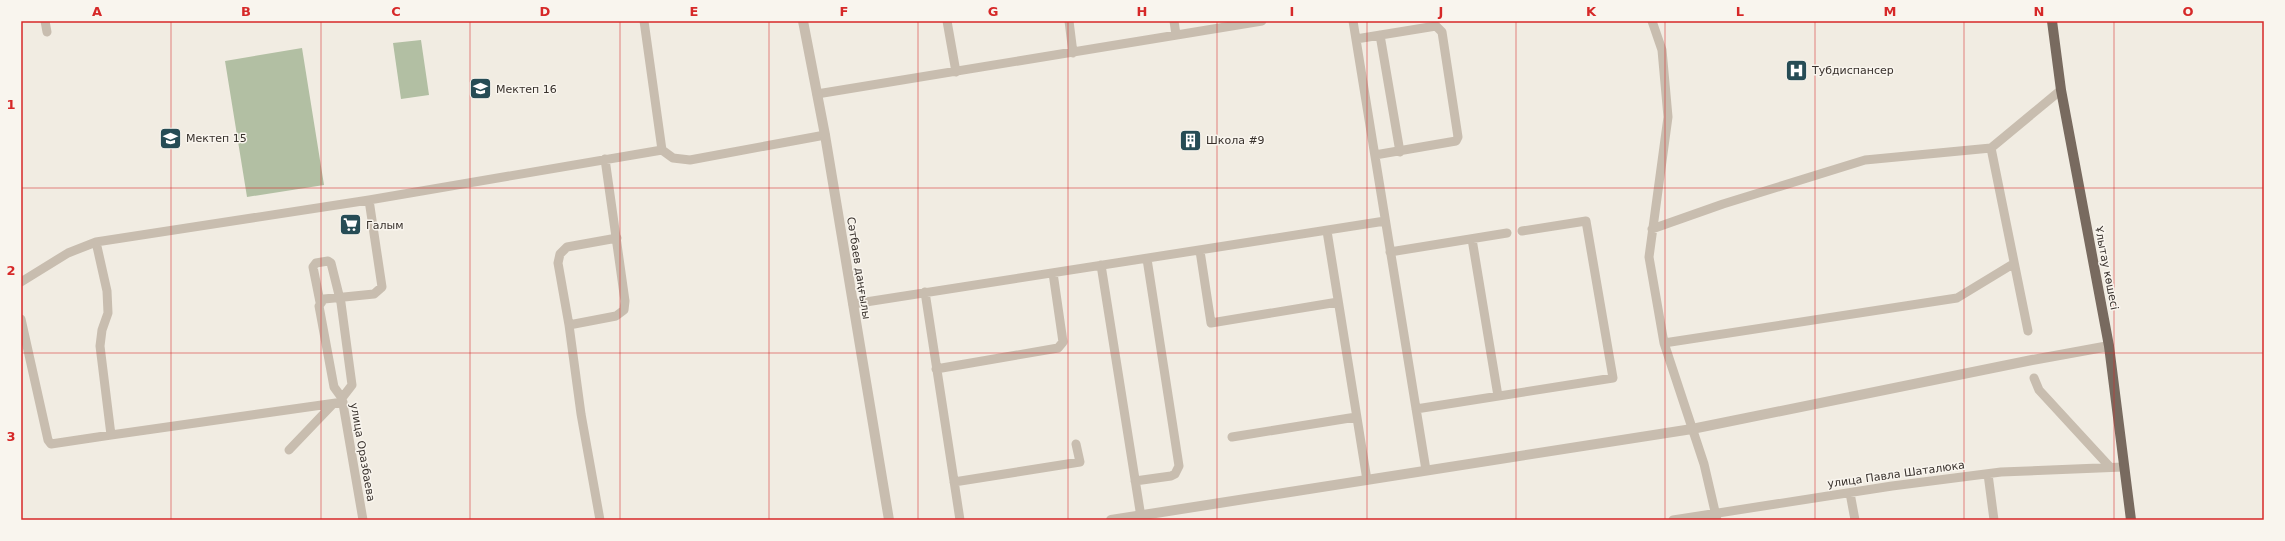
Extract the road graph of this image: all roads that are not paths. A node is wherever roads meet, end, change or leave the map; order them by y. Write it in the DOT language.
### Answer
graph roads {
  1 [pos="45,21"];
  2 [pos="644,21"];
  3 [pos="803,21"];
  4 [pos="947,21"];
  5 [pos="1069,21"];
  6 [pos="1174,21"];
  7 [pos="1262,21"];
  8 [pos="1353,21"];
  9 [pos="1652,21"];
  10 [pos="2052,21"];
  11 [pos="47,32"];
  12 [pos="1176,35"];
  13 [pos="1380,35"];
  14 [pos="1356,39"];
  15 [pos="1073,53"];
  16 [pos="956,72"];
  17 [pos="2060,90"];
  18 [pos="817,94"];
  19 [pos="825,135"];
  20 [pos="1992,148"];
  21 [pos="662,150"];
  22 [pos="1400,152"];
  23 [pos="1375,155"];
  24 [pos="605,159"];
  25 [pos="370,200"];
  26 [pos="1386,221"];
  27 [pos="1652,229"];
  28 [pos="1327,230"];
  29 [pos="1522,231"];
  30 [pos="1507,233"];
  31 [pos="617,238"];
  32 [pos="1472,239"];
  33 [pos="96,242"];
  34 [pos="1200,251"];
  35 [pos="1390,252"];
  36 [pos="1147,259"];
  37 [pos="2013,264"];
  38 [pos="1101,265"];
  39 [pos="1052,273"];
  40 [pos="21,282"];
  41 [pos="925,292"];
  42 [pos="339,297"];
  43 [pos="322,301"];
  44 [pos="1338,302"];
  45 [pos="852,304"];
  46 [pos="21,319"];
  47 [pos="569,325"];
  48 [pos="2028,331"];
  49 [pos="1664,343"];
  50 [pos="2109,346"];
  51 [pos="936,369"];
  52 [pos="2034,378"];
  53 [pos="1498,396"];
  54 [pos="342,400"];
  55 [pos="333,404"];
  56 [pos="1416,409"];
  57 [pos="1356,417"];
  58 [pos="1692,429"];
  59 [pos="112,435"];
  60 [pos="1232,436"];
  61 [pos="1076,444"];
  62 [pos="289,450"];
  63 [pos="2109,466"];
  64 [pos="2123,467"];
  65 [pos="1426,470"];
  66 [pos="1988,474"];
  67 [pos="1367,480"];
  68 [pos="1135,481"];
  69 [pos="954,482"];
  70 [pos="1850,493"];
  71 [pos="1716,516"];
  72 [pos="1141,517"];
  73 [pos="1124,519"];
  74 [pos="363,520"];
  75 [pos="600,520"];
  76 [pos="889,520"];
  77 [pos="960,520"];
  78 [pos="1111,520"];
  79 [pos="1673,520"];
  80 [pos="1855,520"];
  81 [pos="1994,520"];
  82 [pos="2131,520"];
  1 -- 11 [label="street"];
  2 -- 21 [label="street"];
  3 -- 18 [label="street, Сәтбаев даңғылы"];
  4 -- 16 [label="street"];
  5 -- 15 [label="street"];
  6 -- 12 [label="street"];
  7 -- 12 [label="street"];
  8 -- 14 [label="street"];
  9 -- 27 [label="street"];
  10 -- 17 [label="main road, Ұлытау көшесі"];
  12 -- 15 [label="street"];
  13 -- 14 [label="street"];
  13 -- 22 [label="street"];
  13 -- 22 [label="street"];
  14 -- 23 [label="street"];
  15 -- 16 [label="street"];
  16 -- 18 [label="street"];
  17 -- 20 [label="street"];
  17 -- 50 [label="main road, Ұлытау көшесі"];
  18 -- 19 [label="street, Сәтбаев даңғылы"];
  19 -- 21 [label="street"];
  19 -- 45 [label="street, Сәтбаев даңғылы"];
  20 -- 27 [label="street"];
  20 -- 37 [label="street"];
  21 -- 24 [label="street"];
  22 -- 23 [label="street"];
  23 -- 26 [label="street"];
  24 -- 25 [label="street"];
  24 -- 31 [label="street"];
  25 -- 33 [label="street"];
  25 -- 42 [label="street"];
  26 -- 28 [label="street"];
  26 -- 35 [label="street"];
  27 -- 49 [label="street"];
  28 -- 34 [label="street"];
  28 -- 44 [label="street"];
  29 -- 53 [label="street"];
  30 -- 32 [label="street"];
  31 -- 47 [label="street"];
  31 -- 47 [label="street"];
  32 -- 35 [label="street"];
  32 -- 53 [label="street"];
  33 -- 40 [label="street"];
  33 -- 59 [label="street"];
  34 -- 36 [label="street"];
  34 -- 44 [label="street"];
  35 -- 56 [label="street"];
  36 -- 38 [label="street"];
  36 -- 68 [label="street"];
  37 -- 48 [label="street"];
  37 -- 49 [label="street"];
  38 -- 39 [label="street"];
  38 -- 68 [label="street"];
  39 -- 41 [label="street"];
  39 -- 51 [label="street"];
  41 -- 45 [label="street"];
  41 -- 51 [label="street"];
  42 -- 43 [label="street"];
  42 -- 43 [label="street, улица Оразбаева"];
  42 -- 54 [label="street"];
  43 -- 54 [label="street, улица Оразбаева"];
  44 -- 57 [label="street"];
  45 -- 76 [label="street, Сәтбаев даңғылы"];
  46 -- 59 [label="street"];
  47 -- 75 [label="street"];
  49 -- 58 [label="street"];
  50 -- 58 [label="street"];
  50 -- 64 [label="main road, Ұлытау көшесі"];
  51 -- 69 [label="street"];
  52 -- 63 [label="street"];
  53 -- 56 [label="street"];
  54 -- 55 [label="street"];
  54 -- 74 [label="street, улица Оразбаева"];
  55 -- 59 [label="street"];
  55 -- 62 [label="street"];
  56 -- 65 [label="street"];
  57 -- 60 [label="street"];
  57 -- 67 [label="street"];
  58 -- 65 [label="street"];
  58 -- 71 [label="street"];
  61 -- 69 [label="street"];
  63 -- 64 [label="street, улица Павла Шаталюка"];
  63 -- 66 [label="street, улица Павла Шаталюка"];
  64 -- 82 [label="main road, Ұлытау көшесі"];
  65 -- 67 [label="street"];
  66 -- 70 [label="street, улица Павла Шаталюка"];
  66 -- 81 [label="street"];
  67 -- 72 [label="street"];
  68 -- 72 [label="street"];
  69 -- 77 [label="street"];
  70 -- 71 [label="street, улица Павла Шаталюка"];
  70 -- 80 [label="street"];
  71 -- 79 [label="street, улица Павла Шаталюка"];
  72 -- 73 [label="street"];
  73 -- 78 [label="street"];
}
